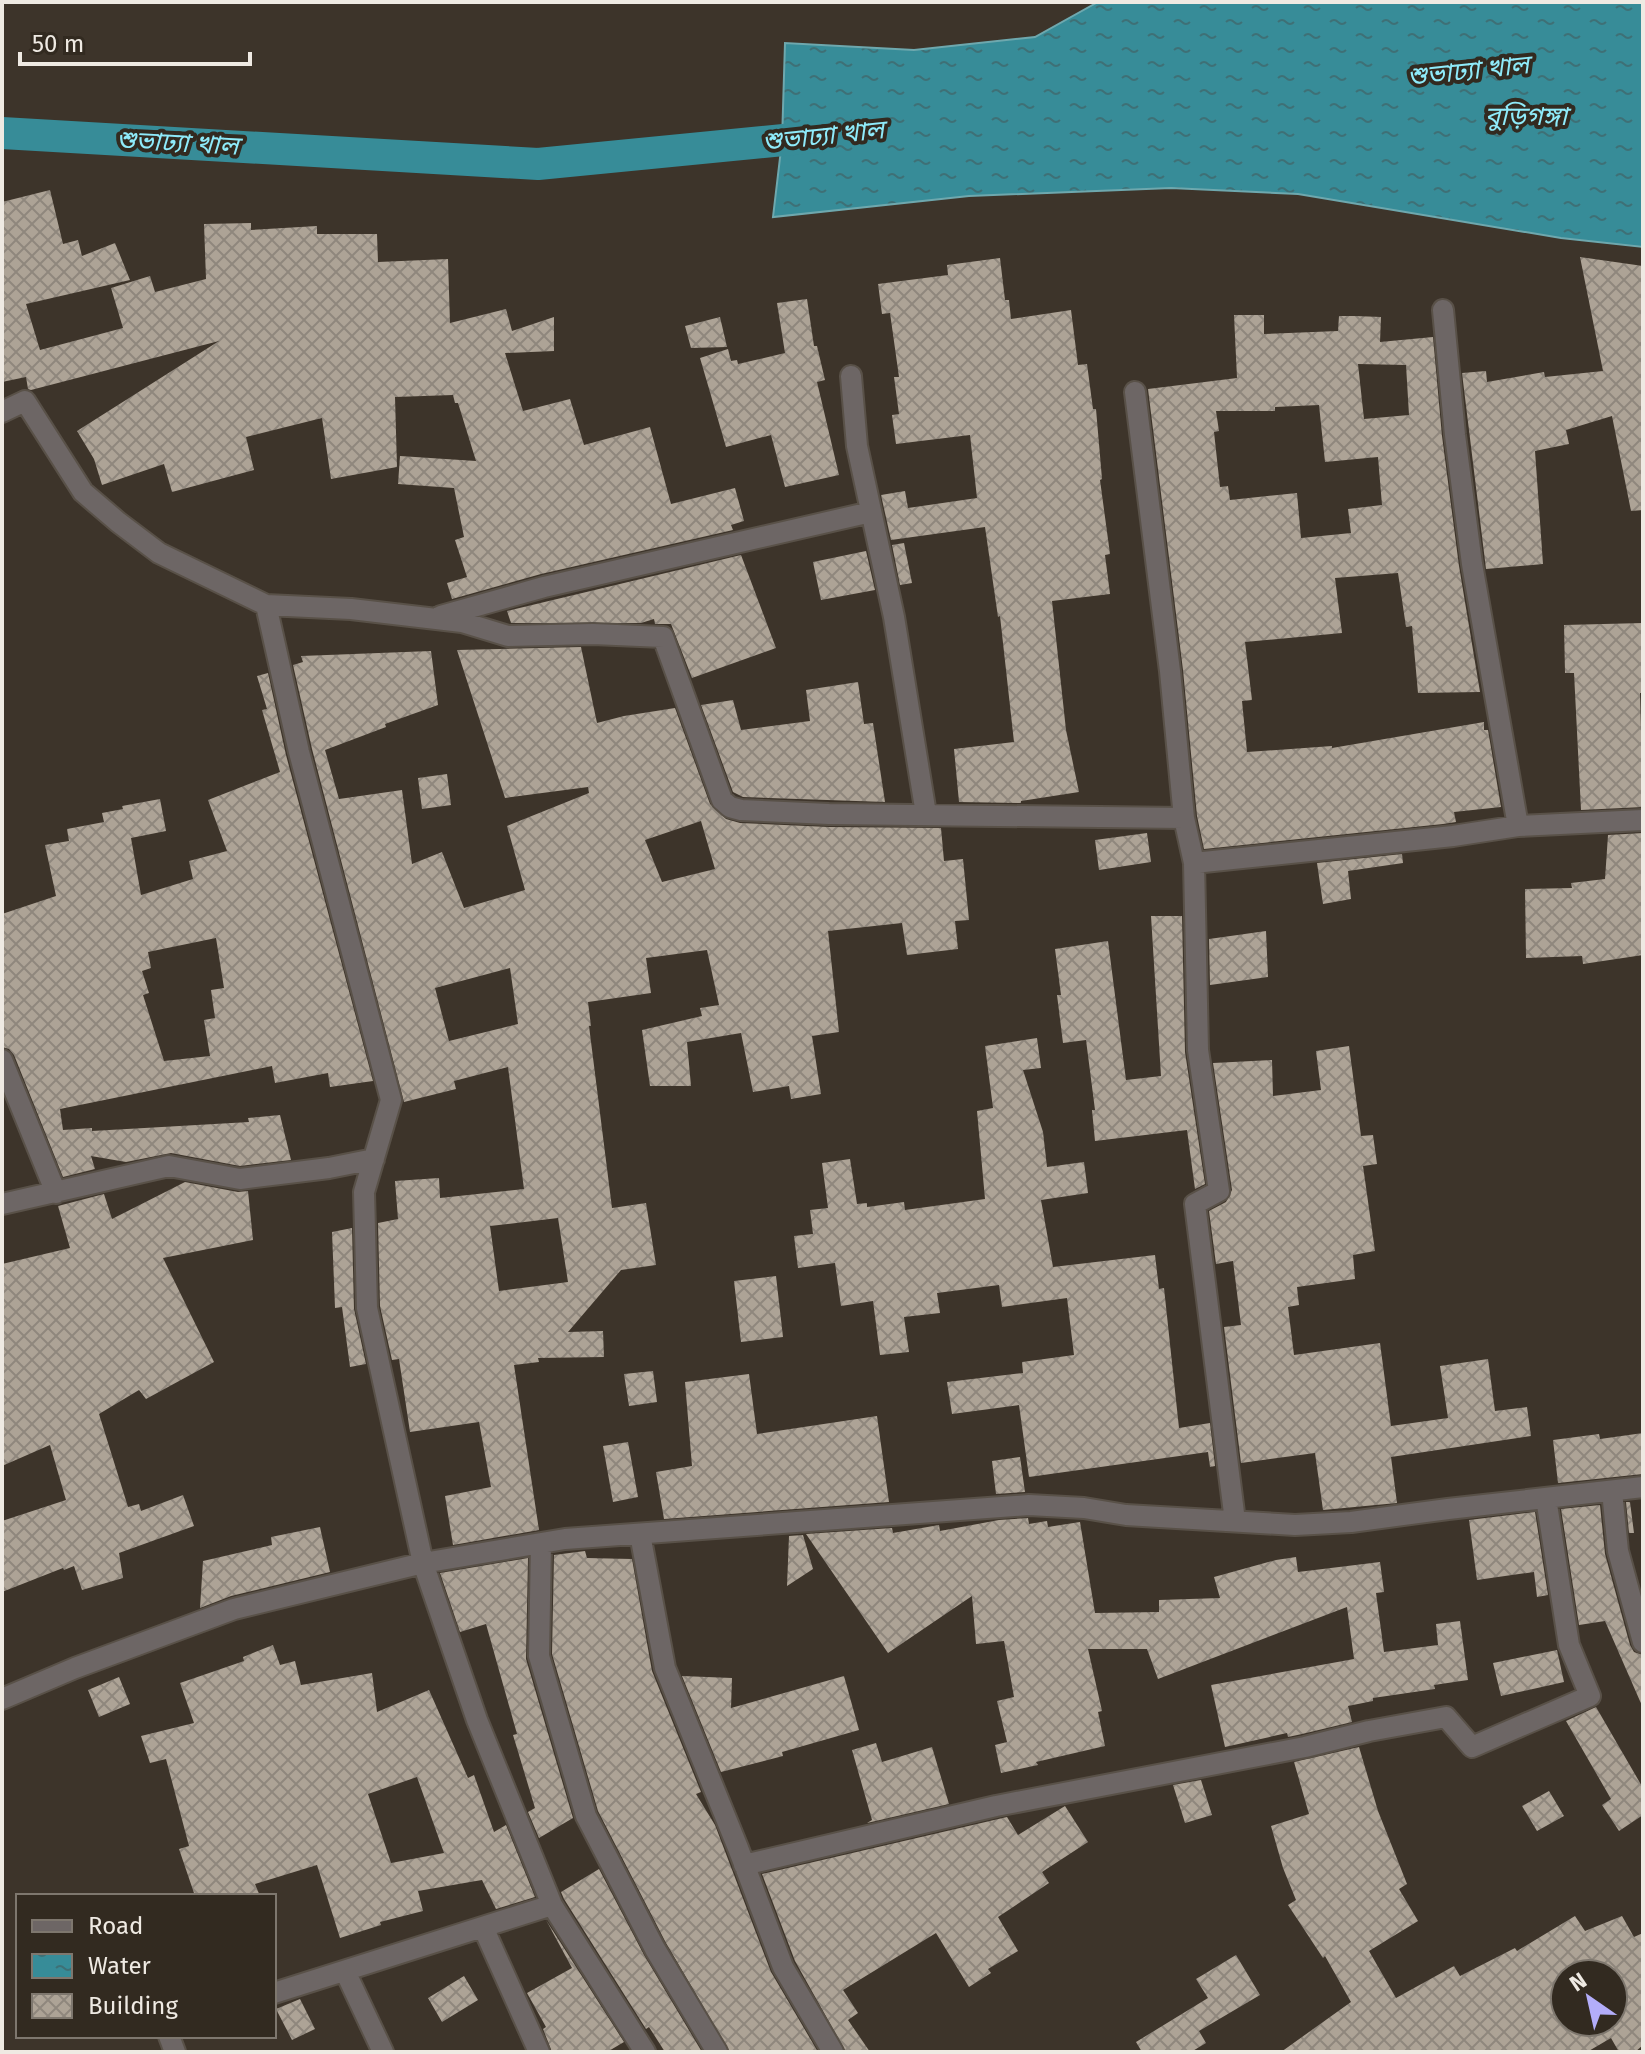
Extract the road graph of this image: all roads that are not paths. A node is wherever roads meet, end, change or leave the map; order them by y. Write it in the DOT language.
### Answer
graph roads {
  1 [pos="1443,310"];
  2 [pos="851,376"];
  3 [pos="1135,392"];
  4 [pos="2,412"];
  5 [pos="871,512"];
  6 [pos="266,605"];
  7 [pos="430,620"];
  8 [pos="926,814"];
  9 [pos="1184,818"];
  10 [pos="1643,820"];
  11 [pos="1518,826"];
  12 [pos="1194,863"];
  13 [pos="2,1060"];
  14 [pos="374,1159"];
  15 [pos="56,1193"];
  16 [pos="2,1204"];
  17 [pos="1643,1487"];
  18 [pos="1612,1491"];
  19 [pos="1546,1498"];
  20 [pos="1235,1521"];
  21 [pos="640,1534"];
  22 [pos="541,1543"];
  23 [pos="423,1563"];
  24 [pos="1643,1642"];
  25 [pos="2,1699"];
  26 [pos="744,1865"];
  27 [pos="552,1905"];
  28 [pos="483,1927"];
  29 [pos="345,1971"];
  30 [pos="276,1992"];
  31 [pos="383,2052"];
  32 [pos="539,2052"];
  33 [pos="645,2052"];
  34 [pos="717,2052"];
  35 [pos="833,2052"];
  1 -- 11 [label="street"];
  2 -- 5 [label="street"];
  3 -- 9 [label="street"];
  4 -- 6 [label="street"];
  5 -- 7 [label="street"];
  5 -- 8 [label="street"];
  6 -- 7 [label="street"];
  6 -- 14 [label="street"];
  7 -- 8 [label="street"];
  8 -- 9 [label="street"];
  9 -- 12 [label="street"];
  10 -- 11 [label="street"];
  11 -- 12 [label="street"];
  12 -- 20 [label="street"];
  13 -- 15 [label="street"];
  14 -- 15 [label="street"];
  14 -- 23 [label="street"];
  15 -- 16 [label="street"];
  17 -- 18 [label="street"];
  18 -- 19 [label="street"];
  18 -- 24 [label="street"];
  19 -- 20 [label="street"];
  19 -- 26 [label="street"];
  20 -- 21 [label="street"];
  21 -- 22 [label="street"];
  21 -- 26 [label="street"];
  22 -- 23 [label="street"];
  22 -- 34 [label="street"];
  23 -- 25 [label="street"];
  23 -- 27 [label="street"];
  26 -- 35 [label="street"];
  27 -- 28 [label="street"];
  27 -- 33 [label="street"];
  28 -- 29 [label="street"];
  28 -- 32 [label="street"];
  29 -- 30 [label="street"];
  29 -- 31 [label="street"];
}
